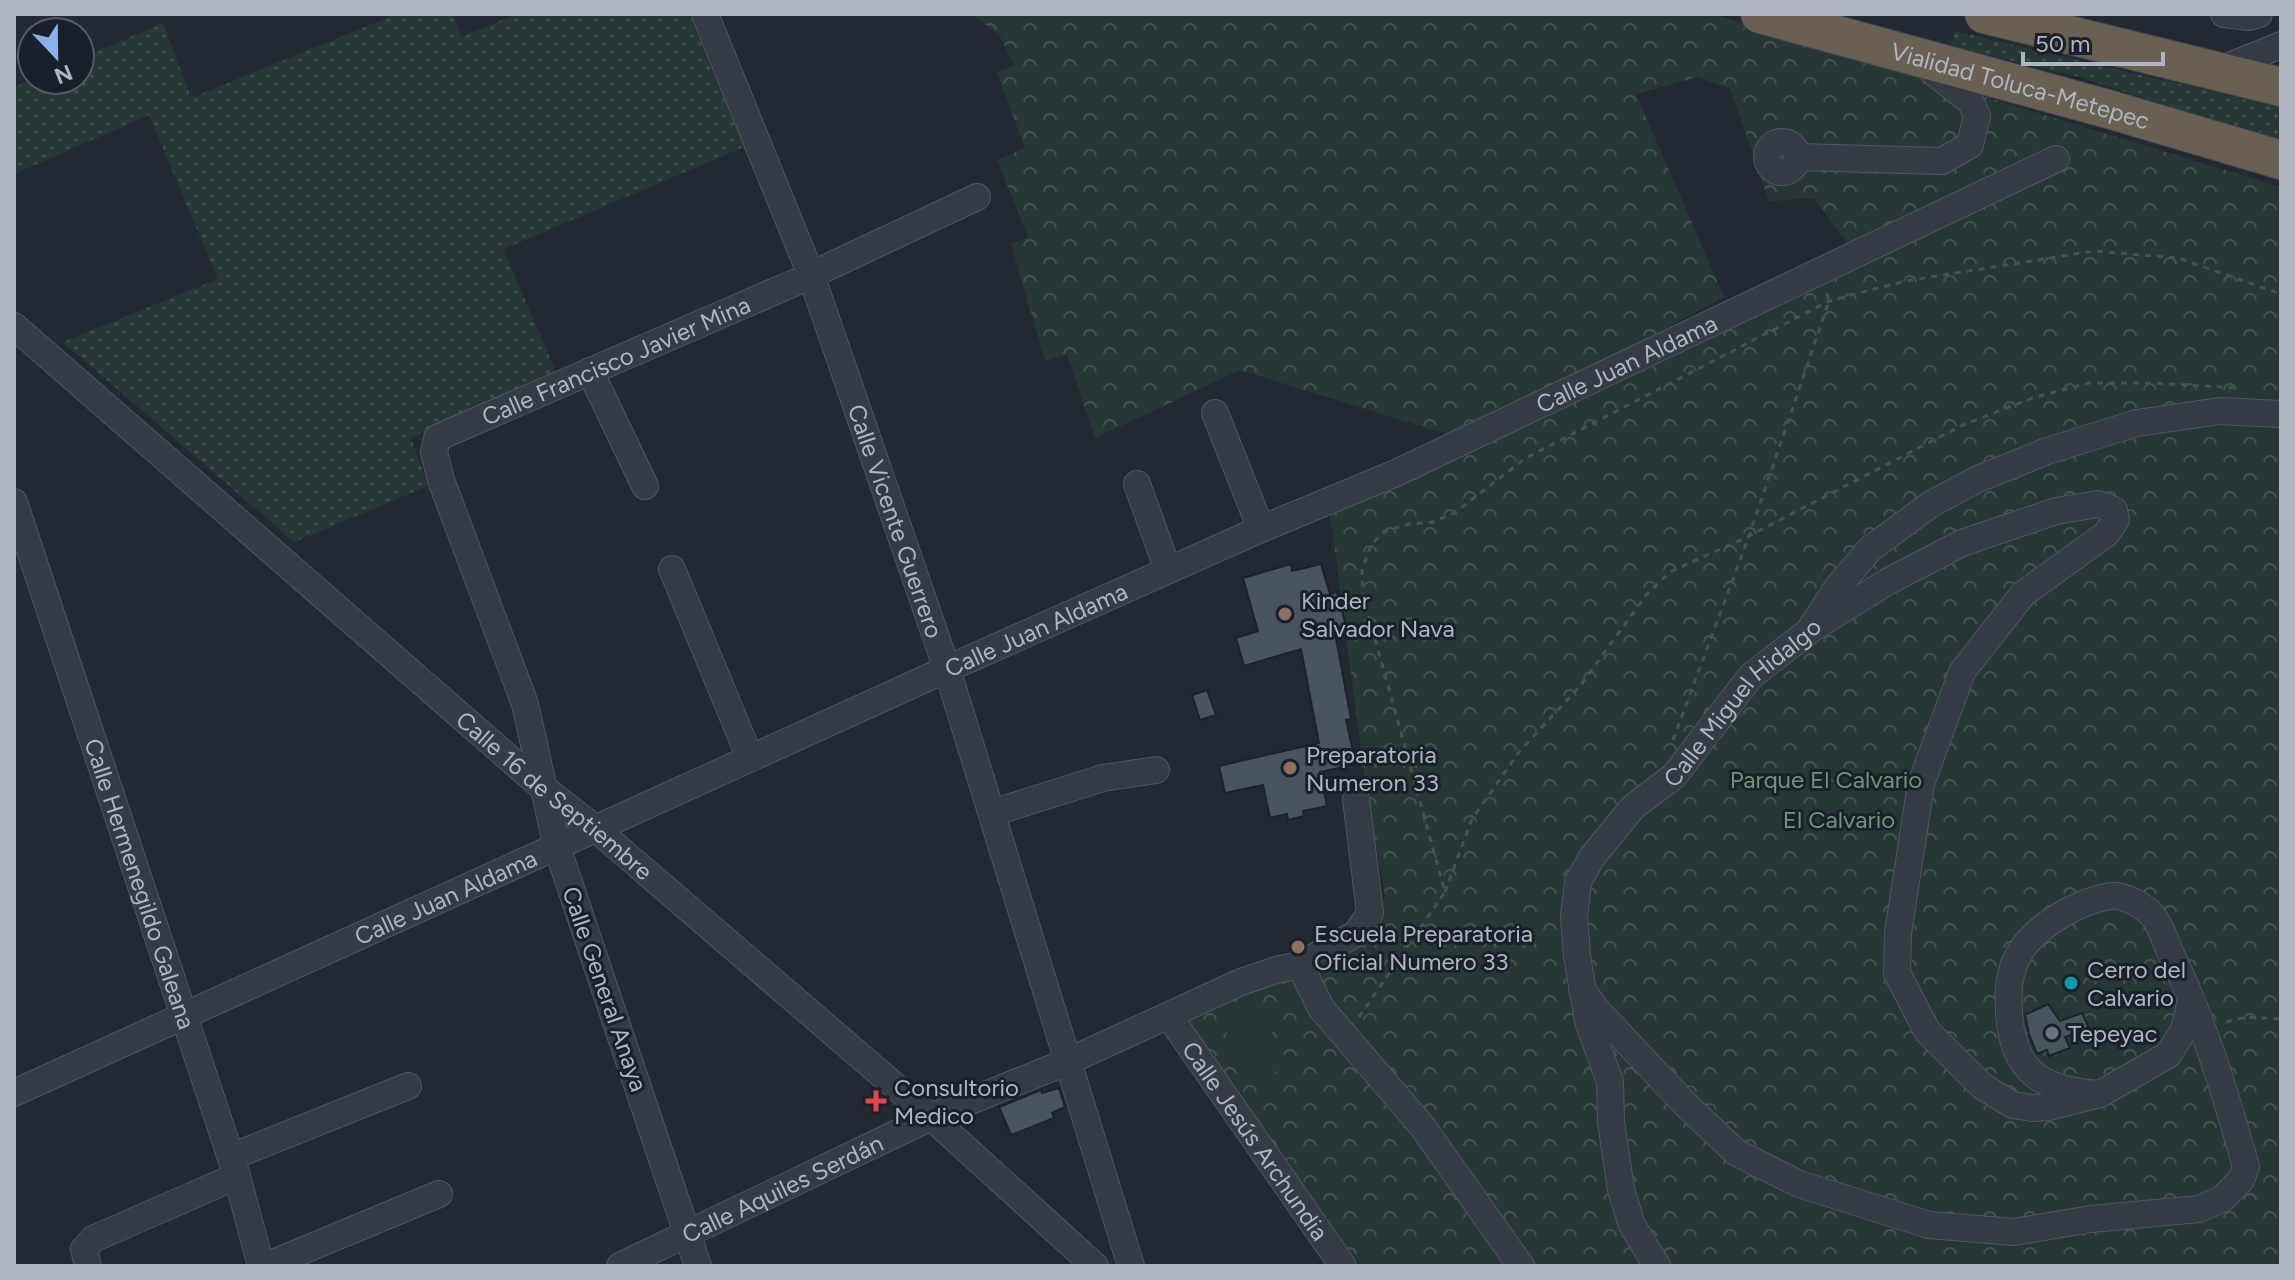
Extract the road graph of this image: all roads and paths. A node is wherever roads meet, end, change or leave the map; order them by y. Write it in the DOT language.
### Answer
graph roads {
  1 [pos="705,14"];
  2 [pos="1760,14"];
  3 [pos="2224,14"];
  4 [pos="2259,14"];
  5 [pos="1996,16"];
  6 [pos="2281,45"];
  7 [pos="1925,59"];
  8 [pos="2217,71"];
  9 [pos="2281,87"];
  10 [pos="1797,157"];
  11 [pos="2056,159"];
  12 [pos="2281,160"];
  13 [pos="977,197"];
  14 [pos="1819,272"];
  15 [pos="803,279"];
  16 [pos="2281,294"];
  17 [pos="1829,301"];
  18 [pos="14,326"];
  19 [pos="590,371"];
  20 [pos="2241,389"];
  21 [pos="1215,413"];
  22 [pos="2281,414"];
  23 [pos="437,438"];
  24 [pos="1137,484"];
  25 [pos="645,486"];
  26 [pos="14,502"];
  27 [pos="1261,529"];
  28 [pos="1749,536"];
  29 [pos="672,569"];
  30 [pos="1168,570"];
  31 [pos="25,571"];
  32 [pos="1809,631"];
  33 [pos="947,669"];
  34 [pos="1669,750"];
  35 [pos="750,758"];
  36 [pos="1156,770"];
  37 [pos="542,787"];
  38 [pos="1356,799"];
  39 [pos="992,813"];
  40 [pos="596,829"];
  41 [pos="557,847"];
  42 [pos="1445,892"];
  43 [pos="1300,965"];
  44 [pos="1582,989"];
  45 [pos="2191,1000"];
  46 [pos="183,1015"];
  47 [pos="1169,1016"];
  48 [pos="2281,1019"];
  49 [pos="2202,1028"];
  50 [pos="1346,1037"];
  51 [pos="1069,1061"];
  52 [pos="408,1086"];
  53 [pos="14,1093"];
  54 [pos="2100,1094"];
  55 [pos="931,1117"];
  56 [pos="234,1166"];
  57 [pos="439,1194"];
  58 [pos="689,1234"];
  59 [pos="88,1266"];
  60 [pos="264,1266"];
  61 [pos="620,1266"];
  62 [pos="698,1266"];
  63 [pos="1095,1266"];
  64 [pos="1131,1266"];
  65 [pos="1343,1266"];
  66 [pos="1521,1266"];
  67 [pos="1657,1266"];
  1 -- 15 [label="street, Calle Vicente Guerrero"];
  2 -- 7 [label="highway, Vialidad Toluca-Metepec"];
  3 -- 4 [label="street"];
  5 -- 8 [label="highway"];
  6 -- 8 [label="street"];
  7 -- 10 [label="street"];
  7 -- 12 [label="highway, Vialidad Toluca-Metepec"];
  8 -- 9 [label="highway"];
  11 -- 14 [label="street, Calle Juan Aldama"];
  13 -- 15 [label="street, Calle Francisco Javier Mina"];
  14 -- 17 [label="path"];
  14 -- 27 [label="street, Calle Juan Aldama"];
  15 -- 19 [label="street, Calle Francisco Javier Mina"];
  15 -- 33 [label="street, Calle Vicente Guerrero"];
  16 -- 17 [label="path"];
  17 -- 28 [label="path"];
  17 -- 42 [label="path"];
  18 -- 37 [label="street, Calle 16 de Septiembre"];
  19 -- 23 [label="street, Calle Francisco Javier Mina"];
  19 -- 25 [label="street"];
  20 -- 28 [label="path"];
  21 -- 27 [label="street"];
  22 -- 32 [label="street, Calle Miguel Hidalgo"];
  23 -- 37 [label="street, Calle General Anaya"];
  24 -- 30 [label="street"];
  26 -- 31 [label="street, Calle Hermenegildo Galeana"];
  27 -- 30 [label="street, Calle Juan Aldama"];
  28 -- 34 [label="path"];
  28 -- 42 [label="path"];
  29 -- 35 [label="street"];
  30 -- 33 [label="street, Calle Juan Aldama"];
  31 -- 46 [label="street, Calle Hermenegildo Galeana"];
  32 -- 44 [label="street, Calle Miguel Hidalgo"];
  32 -- 54 [label="street"];
  33 -- 35 [label="street, Calle Juan Aldama"];
  33 -- 39 [label="street, Calle Vicente Guerrero"];
  35 -- 40 [label="street, Calle Juan Aldama"];
  36 -- 39 [label="street"];
  37 -- 40 [label="street, Calle 16 de Septiembre"];
  37 -- 41 [label="street, Calle General Anaya"];
  38 -- 43 [label="street, Calle Aquiles Serdán"];
  39 -- 51 [label="street, Calle Vicente Guerrero"];
  40 -- 41 [label="street, Calle Juan Aldama"];
  40 -- 55 [label="street, Calle 16 de Septiembre"];
  41 -- 46 [label="street, Calle Juan Aldama"];
  41 -- 58 [label="street, Calle General Anaya"];
  42 -- 50 [label="path"];
  43 -- 47 [label="street, Calle Aquiles Serdán"];
  43 -- 50 [label="street"];
  44 -- 49 [label="street"];
  44 -- 67 [label="street, Calle Miguel Hidalgo"];
  45 -- 49 [label="street"];
  45 -- 54 [label="street"];
  45 -- 54 [label="street"];
  46 -- 53 [label="street, Calle Juan Aldama"];
  46 -- 56 [label="street, Calle Hermenegildo Galeana"];
  47 -- 51 [label="street, Calle Aquiles Serdán"];
  47 -- 65 [label="street, Calle Jesús Archundia"];
  48 -- 49 [label="path"];
  50 -- 66 [label="street"];
  51 -- 55 [label="street, Calle Aquiles Serdán"];
  51 -- 64 [label="street, Calle Vicente Guerrero"];
  52 -- 56 [label="street"];
  55 -- 58 [label="street, Calle Aquiles Serdán"];
  55 -- 63 [label="street, Calle 16 de Septiembre"];
  56 -- 59 [label="street"];
  56 -- 60 [label="street, Calle Hermenegildo Galeana"];
  57 -- 60 [label="street"];
  58 -- 61 [label="street, Calle Aquiles Serdán"];
  58 -- 62 [label="street, Calle General Anaya"];
}
